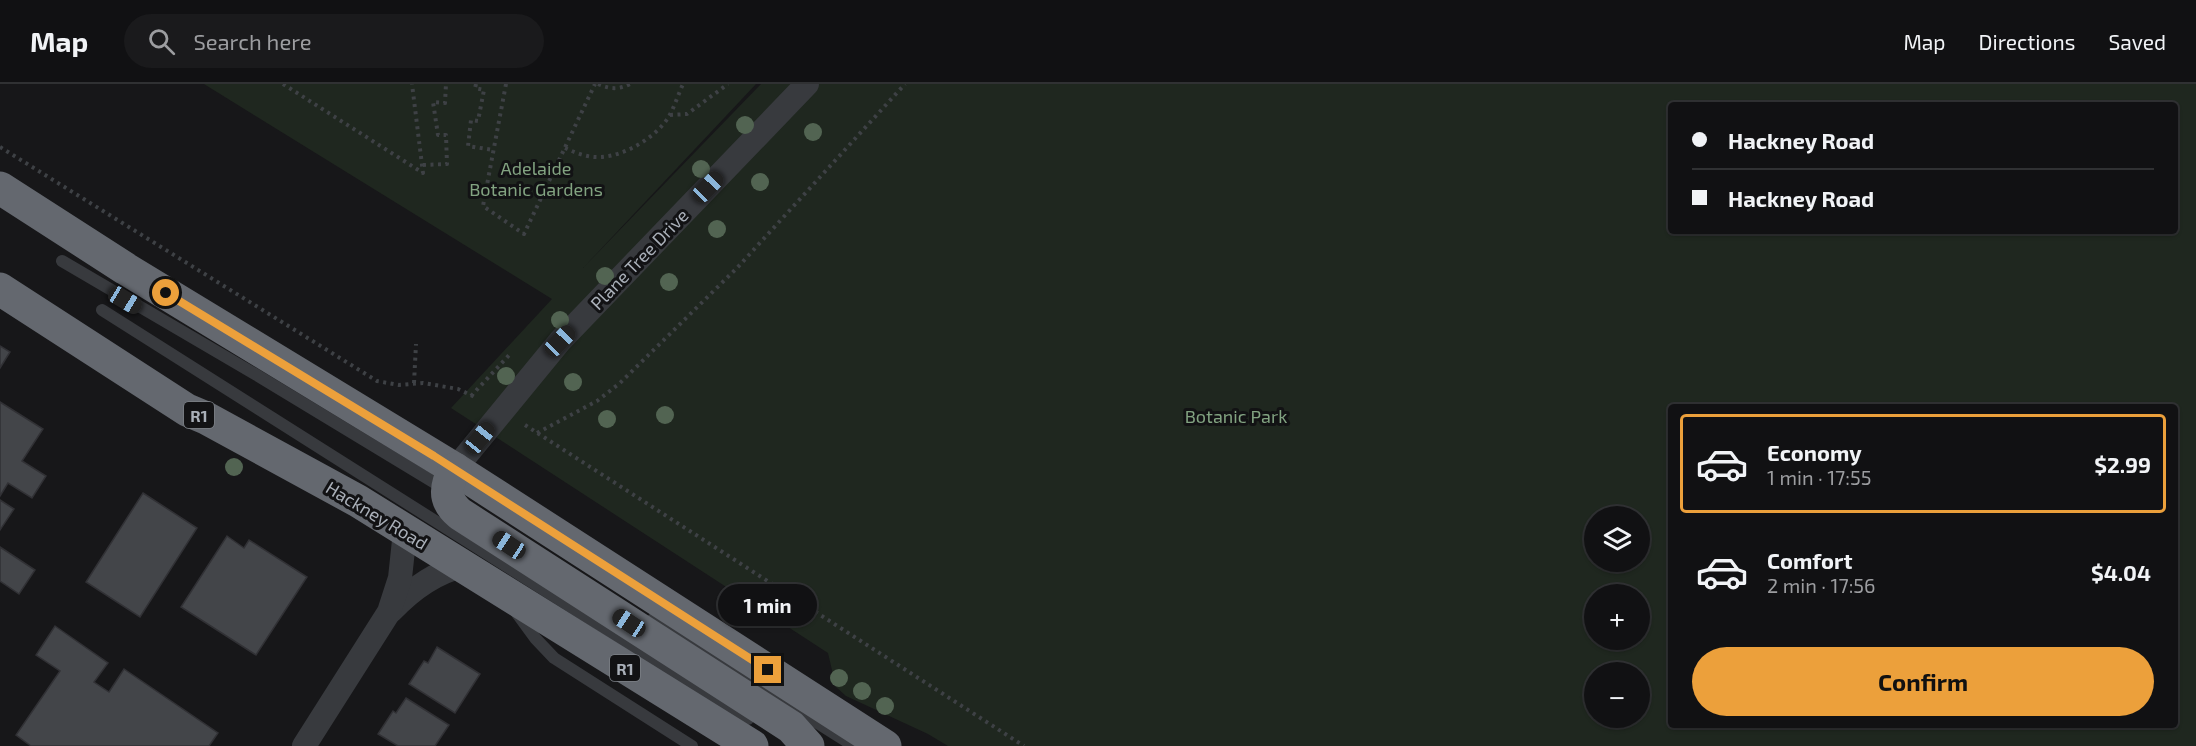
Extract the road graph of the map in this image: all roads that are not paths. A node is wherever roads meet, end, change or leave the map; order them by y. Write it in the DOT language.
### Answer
graph roads {
  1 [pos="807,84"];
  2 [pos="0,188"];
  3 [pos="62,261"];
  4 [pos="0,289"];
  5 [pos="102,310"];
  6 [pos="456,487"];
  7 [pos="405,531"];
  8 [pos="462,566"];
  9 [pos="499,589"];
  10 [pos="389,612"];
  11 [pos="645,613"];
  12 [pos="753,734"];
  13 [pos="304,746"];
  14 [pos="692,746"];
  15 [pos="808,746"];
  16 [pos="854,746"];
  17 [pos="885,746"];
  1 -- 6 [label="street, Plane Tree Drive"];
  2 -- 6 [label="highway"];
  3 -- 6 [label="lane"];
  4 -- 7 [label="highway, Hackney Road / R1"];
  5 -- 12 [label="lane"];
  6 -- 15 [label="highway"];
  6 -- 17 [label="highway"];
  7 -- 8 [label="highway, Hackney Road / R1"];
  7 -- 10 [label="street"];
  8 -- 9 [label="highway, Hackney Road / R1"];
  8 -- 10 [label="street"];
  9 -- 12 [label="highway, Hackney Road / R1"];
  9 -- 14 [label="lane"];
  10 -- 13 [label="street"];
  11 -- 16 [label="lane"];
}
